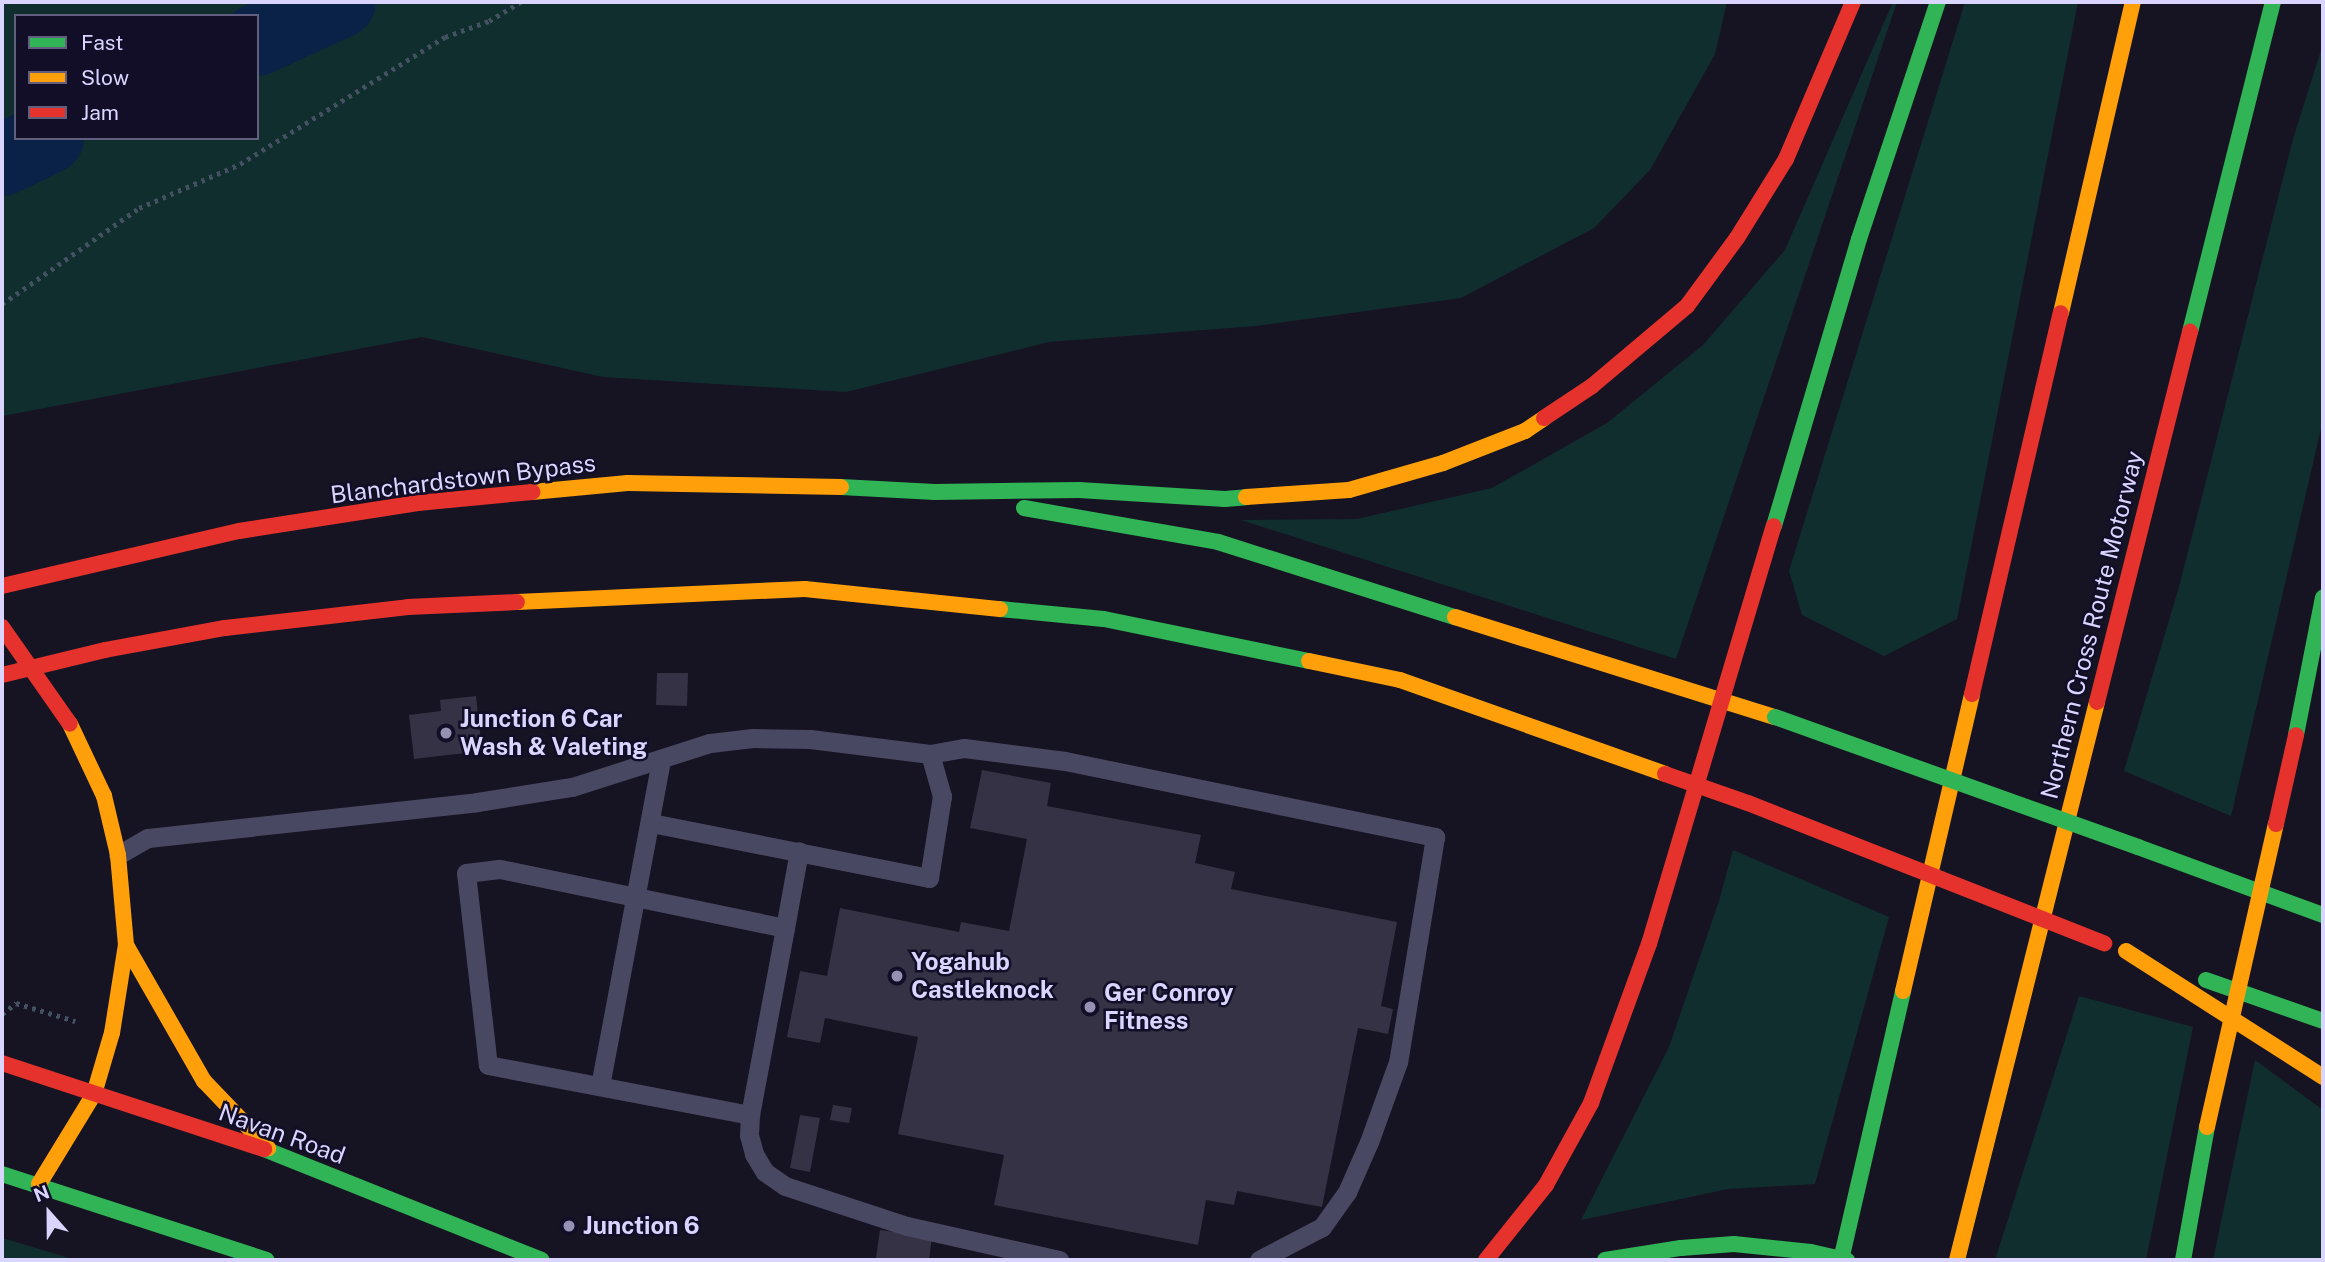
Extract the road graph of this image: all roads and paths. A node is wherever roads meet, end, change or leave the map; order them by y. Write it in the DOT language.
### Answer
graph roads {
  1 [pos="522,2"];
  2 [pos="1853,2"];
  3 [pos="1938,2"];
  4 [pos="2133,2"];
  5 [pos="2273,2"];
  6 [pos="2,304"];
  7 [pos="936,492"];
  8 [pos="2,586"];
  9 [pos="2323,598"];
  10 [pos="2,627"];
  11 [pos="2,676"];
  12 [pos="930,754"];
  13 [pos="661,759"];
  14 [pos="651,823"];
  15 [pos="799,851"];
  16 [pos="118,855"];
  17 [pos="634,898"];
  18 [pos="2323,915"];
  19 [pos="785,928"];
  20 [pos="126,945"];
  21 [pos="2126,951"];
  22 [pos="2323,1021"];
  23 [pos="2,1063"];
  24 [pos="2323,1077"];
  25 [pos="600,1086"];
  26 [pos="94,1094"];
  27 [pos="750,1115"];
  28 [pos="272,1152"];
  29 [pos="2,1174"];
  30 [pos="39,1184"];
  31 [pos="266,1260"];
  32 [pos="542,1260"];
  33 [pos="1059,1260"];
  34 [pos="1259,1260"];
  35 [pos="1486,1260"];
  36 [pos="1605,1260"];
  37 [pos="1841,1260"];
  38 [pos="1847,1260"];
  39 [pos="1957,1260"];
  40 [pos="2183,1260"];
  1 -- 6 [label="path"];
  2 -- 7 [label="main road"];
  3 -- 35 [label="main road, bridge"];
  4 -- 37 [label="main road"];
  5 -- 39 [label="main road, Northern Cross Route Motorway"];
  7 -- 8 [label="main road, Blanchardstown Bypass"];
  7 -- 18 [label="main road, bridge"];
  9 -- 40 [label="main road, bridge"];
  10 -- 16 [label="main road, bridge"];
  11 -- 21 [label="main road, bridge"];
  12 -- 13 [label="lane"];
  12 -- 15 [label="lane"];
  12 -- 34 [label="lane"];
  13 -- 14 [label="lane"];
  13 -- 16 [label="lane"];
  14 -- 15 [label="lane"];
  14 -- 17 [label="lane"];
  15 -- 19 [label="lane"];
  16 -- 20 [label="main road"];
  17 -- 19 [label="lane"];
  17 -- 25 [label="lane"];
  17 -- 25 [label="lane"];
  19 -- 27 [label="lane"];
  20 -- 26 [label="main road"];
  20 -- 28 [label="main road"];
  21 -- 22 [label="main road"];
  21 -- 24 [label="main road"];
  23 -- 26 [label="main road, Navan Road"];
  25 -- 27 [label="lane"];
  26 -- 28 [label="main road, Navan Road"];
  26 -- 30 [label="main road"];
  27 -- 33 [label="lane"];
  28 -- 32 [label="main road, Navan Road"];
  29 -- 30 [label="main road"];
  30 -- 31 [label="main road"];
  36 -- 38 [label="main road, bridge"];
}
